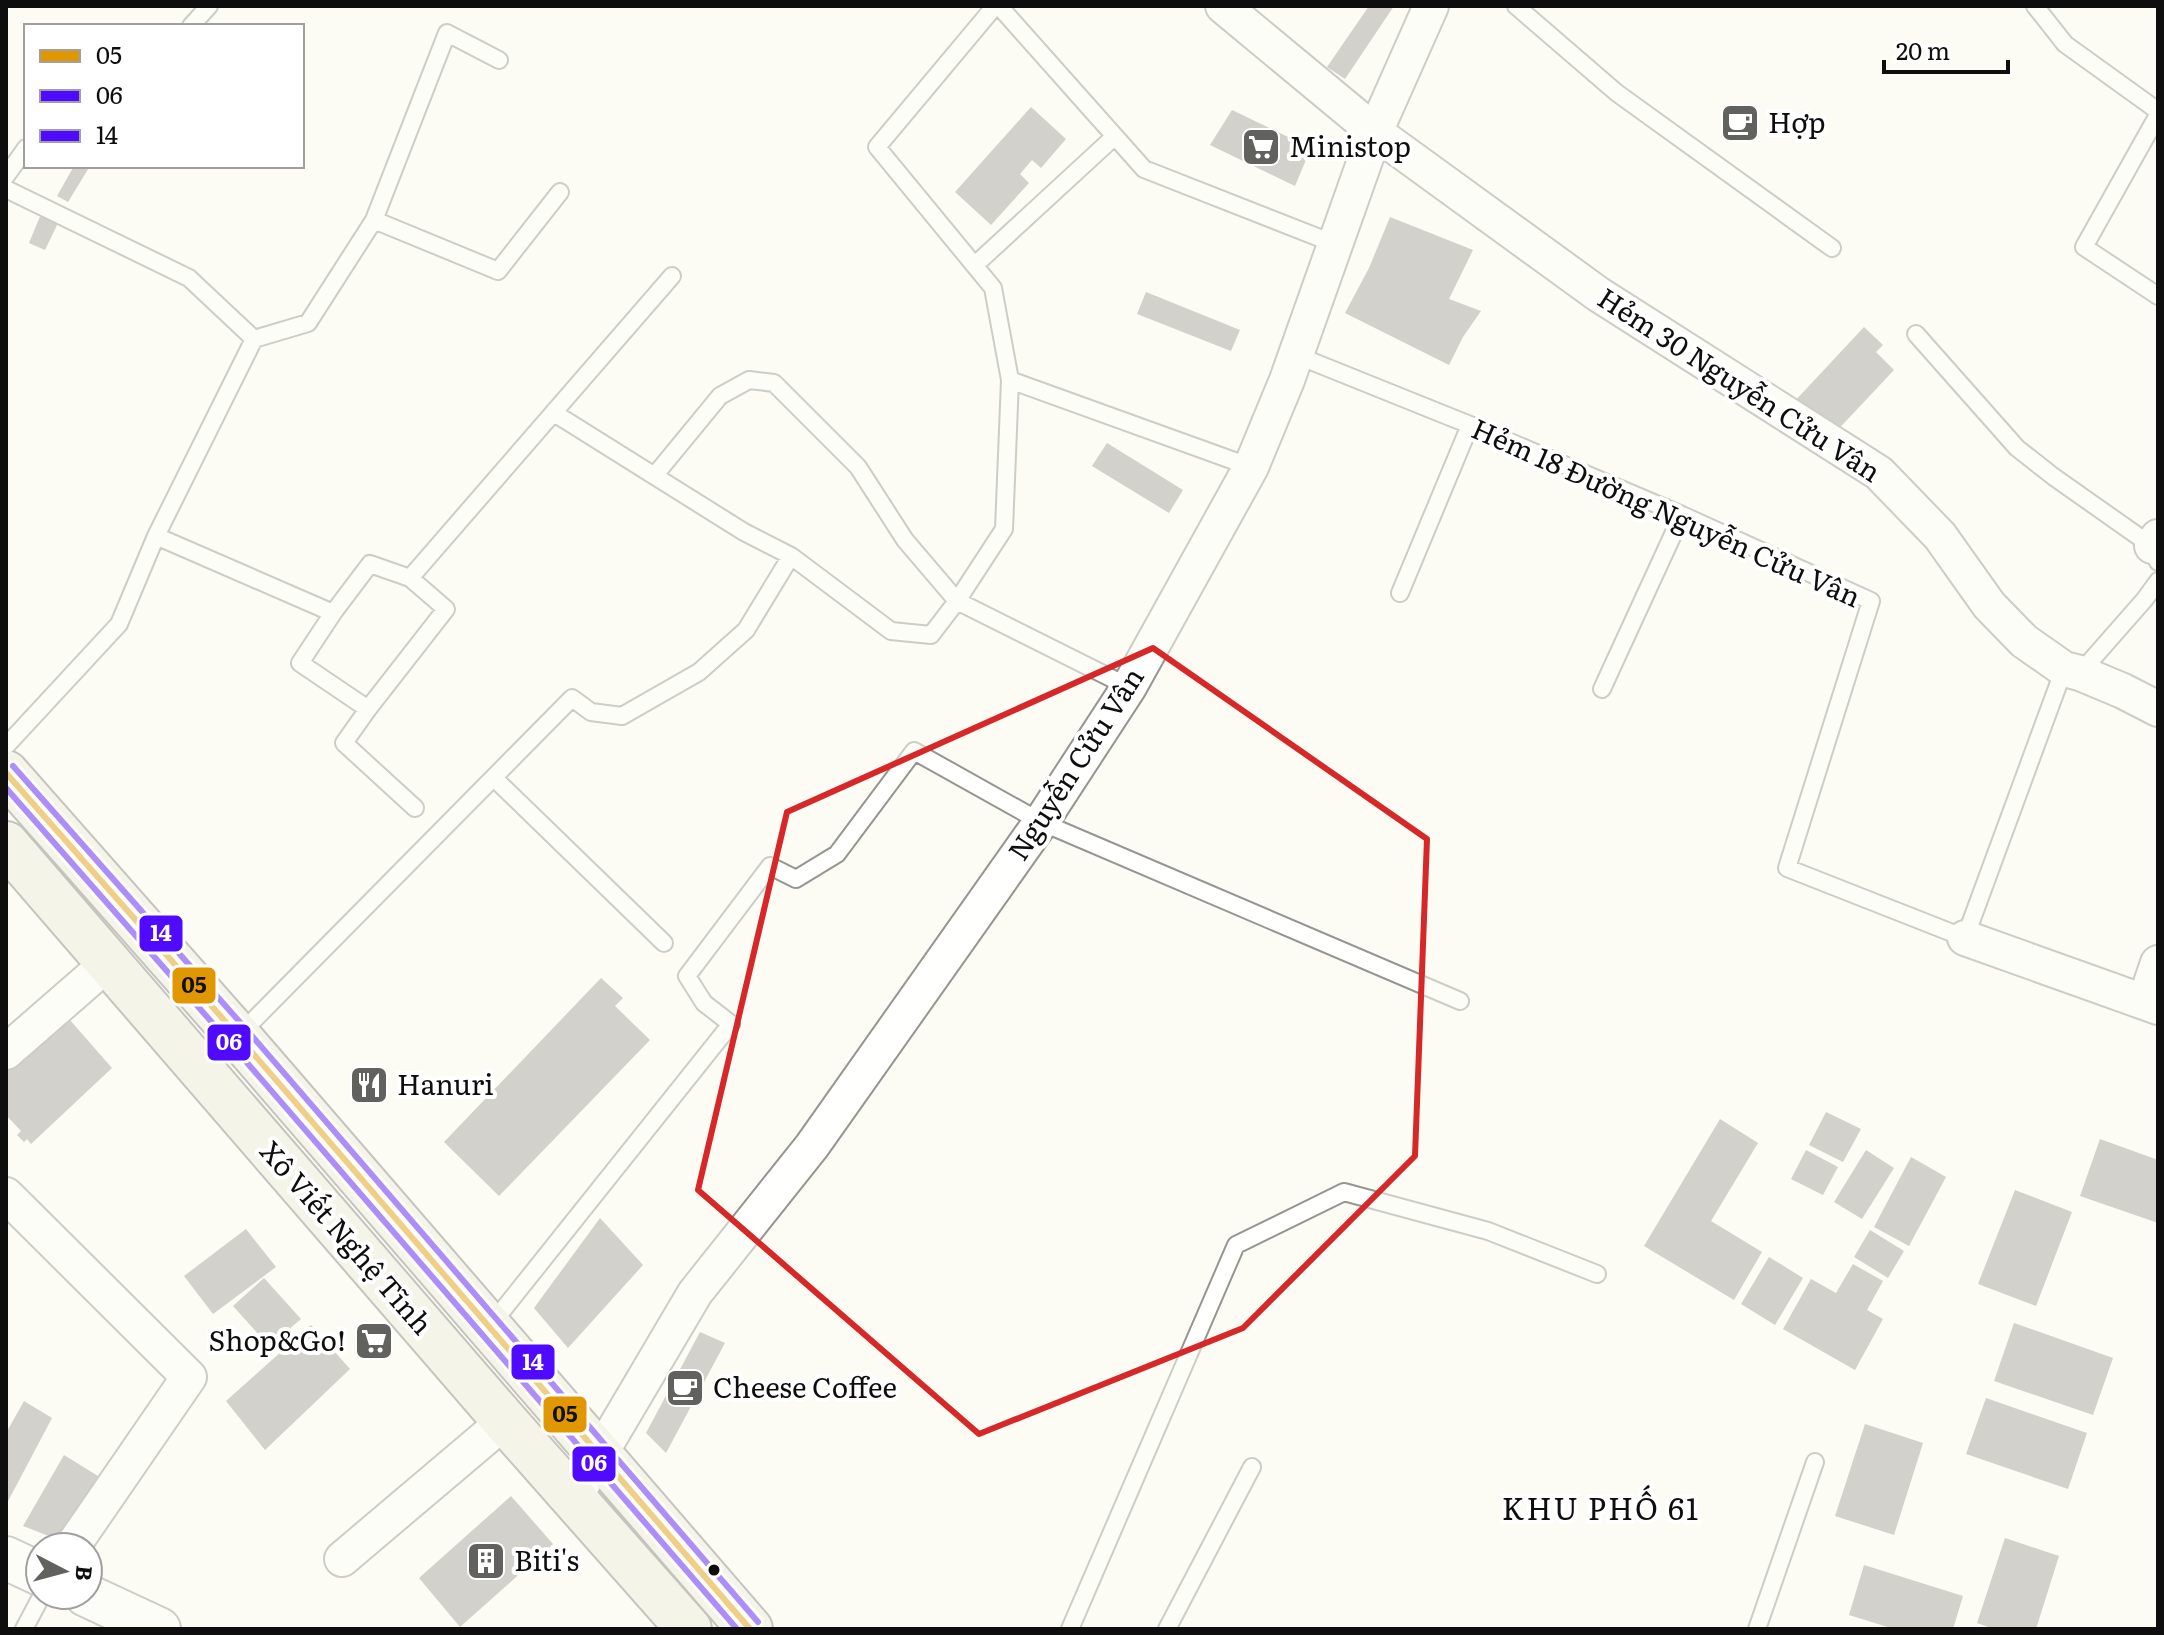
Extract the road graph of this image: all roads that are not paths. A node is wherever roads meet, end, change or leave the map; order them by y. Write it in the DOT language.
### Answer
graph roads {
  1 [pos="209,6"];
  2 [pos="997,6"];
  3 [pos="1223,6"];
  4 [pos="1431,6"];
  5 [pos="1516,6"];
  6 [pos="2035,6"];
  7 [pos="193,24"];
  8 [pos="499,60"];
  9 [pos="2158,113"];
  10 [pos="1375,132"];
  11 [pos="1114,137"];
  12 [pos="24,151"];
  13 [pos="6,176"];
  14 [pos="6,189"];
  15 [pos="560,192"];
  16 [pos="374,220"];
  17 [pos="1335,244"];
  18 [pos="1832,248"];
  19 [pos="975,265"];
  20 [pos="672,276"];
  21 [pos="2158,296"];
  22 [pos="1916,334"];
  23 [pos="254,339"];
  24 [pos="1296,355"];
  25 [pos="1010,380"];
  26 [pos="554,413"];
  27 [pos="1470,425"];
  28 [pos="1251,467"];
  29 [pos="655,475"];
  30 [pos="1682,515"];
  31 [pos="156,536"];
  32 [pos="2156,549"];
  33 [pos="791,556"];
  34 [pos="410,578"];
  35 [pos="2158,581"];
  36 [pos="1400,593"];
  37 [pos="957,601"];
  38 [pos="333,613"];
  39 [pos="2072,671"];
  40 [pos="1129,687"];
  41 [pos="1602,689"];
  42 [pos="368,709"];
  43 [pos="2158,709"];
  44 [pos="6,746"];
  45 [pos="6,773"];
  46 [pos="494,778"];
  47 [pos="415,808"];
  48 [pos="1041,822"];
  49 [pos="6,844"];
  50 [pos="1965,938"];
  51 [pos="664,943"];
  52 [pos="108,963"];
  53 [pos="2158,963"];
  54 [pos="1460,1001"];
  55 [pos="2151,1004"];
  56 [pos="238,1036"];
  57 [pos="6,1052"];
  58 [pos="6,1195"];
  59 [pos="1597,1274"];
  60 [pos="489,1327"];
  61 [pos="505,1421"];
  62 [pos="600,1455"];
  63 [pos="1815,1462"];
  64 [pos="1252,1467"];
  65 [pos="574,1498"];
  66 [pos="83,1531"];
  67 [pos="342,1559"];
  68 [pos="104,1603"];
  69 [pos="34,1611"];
  70 [pos="24,1629"];
  71 [pos="159,1629"];
  72 [pos="689,1629"];
  73 [pos="750,1629"];
  74 [pos="1070,1629"];
  75 [pos="1167,1629"];
  76 [pos="1757,1629"];
  1 -- 7 [label="lane"];
  2 -- 11 [label="lane"];
  2 -- 19 [label="lane"];
  3 -- 10 [label="street, Hẻm 30 Nguyễn Cửu Vân"];
  4 -- 10 [label="street, Nguyễn Cửu Vân"];
  5 -- 18 [label="lane"];
  6 -- 9 [label="lane"];
  8 -- 16 [label="lane"];
  9 -- 21 [label="lane"];
  10 -- 17 [label="street, Nguyễn Cửu Vân"];
  10 -- 39 [label="street, Hẻm 30 Nguyễn Cửu Vân"];
  11 -- 17 [label="lane"];
  11 -- 19 [label="lane"];
  12 -- 13 [label="lane"];
  14 -- 23 [label="lane"];
  15 -- 16 [label="lane"];
  16 -- 23 [label="lane"];
  17 -- 24 [label="street, Nguyễn Cửu Vân"];
  19 -- 25 [label="lane"];
  20 -- 26 [label="lane"];
  22 -- 32 [label="lane"];
  23 -- 31 [label="lane"];
  24 -- 27 [label="lane, Hẻm 18 Đường Nguyễn Cửu Vân"];
  24 -- 28 [label="street, Nguyễn Cửu Vân"];
  25 -- 28 [label="lane"];
  25 -- 37 [label="lane"];
  26 -- 29 [label="lane"];
  26 -- 34 [label="lane"];
  27 -- 30 [label="lane, Hẻm 18 Đường Nguyễn Cửu Vân"];
  27 -- 36 [label="lane"];
  28 -- 40 [label="street, Nguyễn Cửu Vân"];
  29 -- 33 [label="lane"];
  29 -- 37 [label="lane"];
  30 -- 41 [label="lane"];
  30 -- 50 [label="lane, Hẻm 18 Đường Nguyễn Cửu Vân"];
  31 -- 38 [label="lane"];
  31 -- 44 [label="lane"];
  33 -- 37 [label="lane"];
  33 -- 46 [label="lane"];
  34 -- 38 [label="lane"];
  34 -- 42 [label="lane"];
  35 -- 39 [label="lane"];
  37 -- 40 [label="lane"];
  38 -- 42 [label="lane"];
  39 -- 43 [label="street, Hẻm 30 Nguyễn Cửu Vân"];
  39 -- 50 [label="lane"];
  40 -- 48 [label="street, Nguyễn Cửu Vân"];
  42 -- 47 [label="lane"];
  45 -- 56 [label="main road, Xô Viết Nghệ Tĩnh"];
  46 -- 51 [label="lane"];
  46 -- 56 [label="lane"];
  48 -- 54 [label="lane"];
  48 -- 60 [label="lane"];
  48 -- 62 [label="street, Nguyễn Cửu Vân"];
  49 -- 52 [label="main road, Xô Viết Nghệ Tĩnh"];
  50 -- 55 [label="street"];
  52 -- 57 [label="street"];
  52 -- 61 [label="main road, Xô Viết Nghệ Tĩnh"];
  53 -- 55 [label="street"];
  56 -- 60 [label="main road, Xô Viết Nghệ Tĩnh"];
  58 -- 66 [label="street"];
  59 -- 74 [label="lane"];
  60 -- 62 [label="main road, Xô Viết Nghệ Tĩnh"];
  61 -- 65 [label="main road, Xô Viết Nghệ Tĩnh"];
  61 -- 67 [label="street"];
  62 -- 65 [label="street, Nguyễn Cửu Vân"];
  62 -- 73 [label="main road, Xô Viết Nghệ Tĩnh"];
  63 -- 76 [label="lane"];
  64 -- 75 [label="lane"];
  65 -- 72 [label="main road, Xô Viết Nghệ Tĩnh"];
  68 -- 71 [label="street"];
  69 -- 70 [label="lane"];
}
